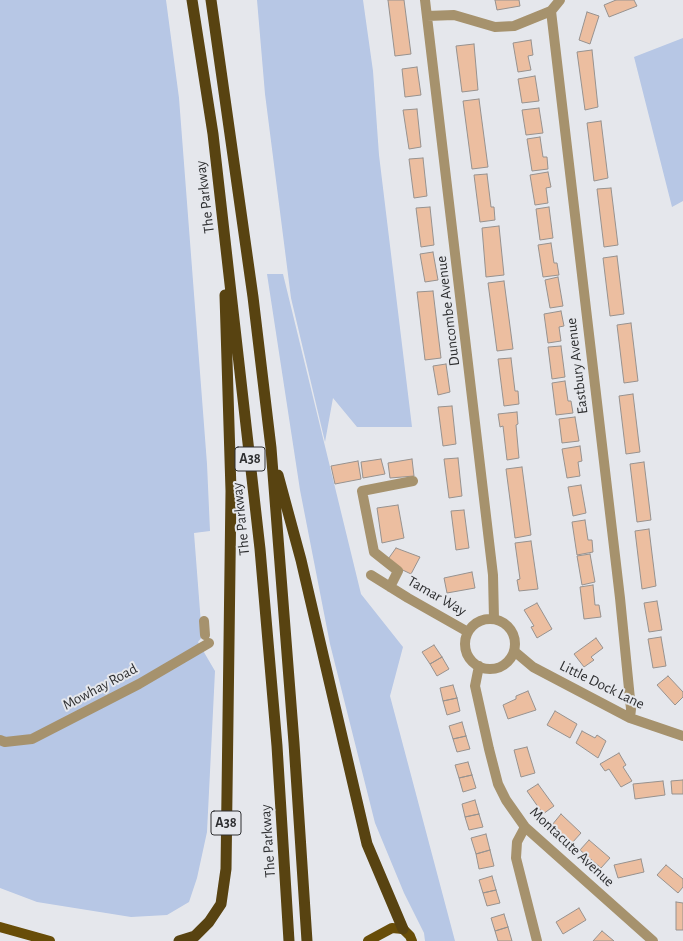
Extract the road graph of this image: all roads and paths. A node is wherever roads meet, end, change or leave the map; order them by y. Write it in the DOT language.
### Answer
graph roads {
  1 [pos="192,0"];
  2 [pos="211,0"];
  3 [pos="425,0"];
  4 [pos="560,0"];
  5 [pos="551,11"];
  6 [pos="427,16"];
  7 [pos="224,227"];
  8 [pos="271,448"];
  9 [pos="413,482"];
  10 [pos="371,575"];
  11 [pos="390,587"];
  12 [pos="494,619"];
  13 [pos="204,622"];
  14 [pos="468,632"];
  15 [pos="514,651"];
  16 [pos="479,666"];
  17 [pos="630,718"];
  18 [pos="683,736"];
  19 [pos="0,740"];
  20 [pos="525,828"];
  21 [pos="0,927"];
  22 [pos="403,929"];
  23 [pos="50,941"];
  24 [pos="179,941"];
  25 [pos="289,941"];
  26 [pos="307,941"];
  27 [pos="368,941"];
  28 [pos="412,941"];
  29 [pos="537,941"];
  30 [pos="653,941"];
  1 -- 7 [label="highway, The Parkway / A38"];
  2 -- 8 [label="highway, A38"];
  3 -- 6 [label="street, Duncombe Avenue"];
  4 -- 5 [label="street"];
  5 -- 6 [label="street"];
  5 -- 17 [label="street, Eastbury Avenue"];
  6 -- 12 [label="street, Duncombe Avenue"];
  7 -- 24 [label="highway, A38"];
  7 -- 25 [label="highway, The Parkway / A38"];
  8 -- 22 [label="highway, A38"];
  8 -- 26 [label="highway, A38"];
  9 -- 11 [label="street, Tamar Way"];
  10 -- 11 [label="street, Tamar Way"];
  11 -- 14 [label="street, Tamar Way"];
  12 -- 14 [label="street"];
  12 -- 15 [label="street"];
  13 -- 19 [label="street, Mowhay Road"];
  14 -- 16 [label="street"];
  15 -- 16 [label="street"];
  15 -- 17 [label="street, Little Dock Lane"];
  16 -- 20 [label="street, Montacute Avenue"];
  17 -- 18 [label="street, Little Dock Lane"];
  20 -- 29 [label="street"];
  20 -- 30 [label="street, Montacute Avenue"];
  21 -- 23 [label="main road"];
  22 -- 27 [label="main road"];
  22 -- 28 [label="main road"];
}
